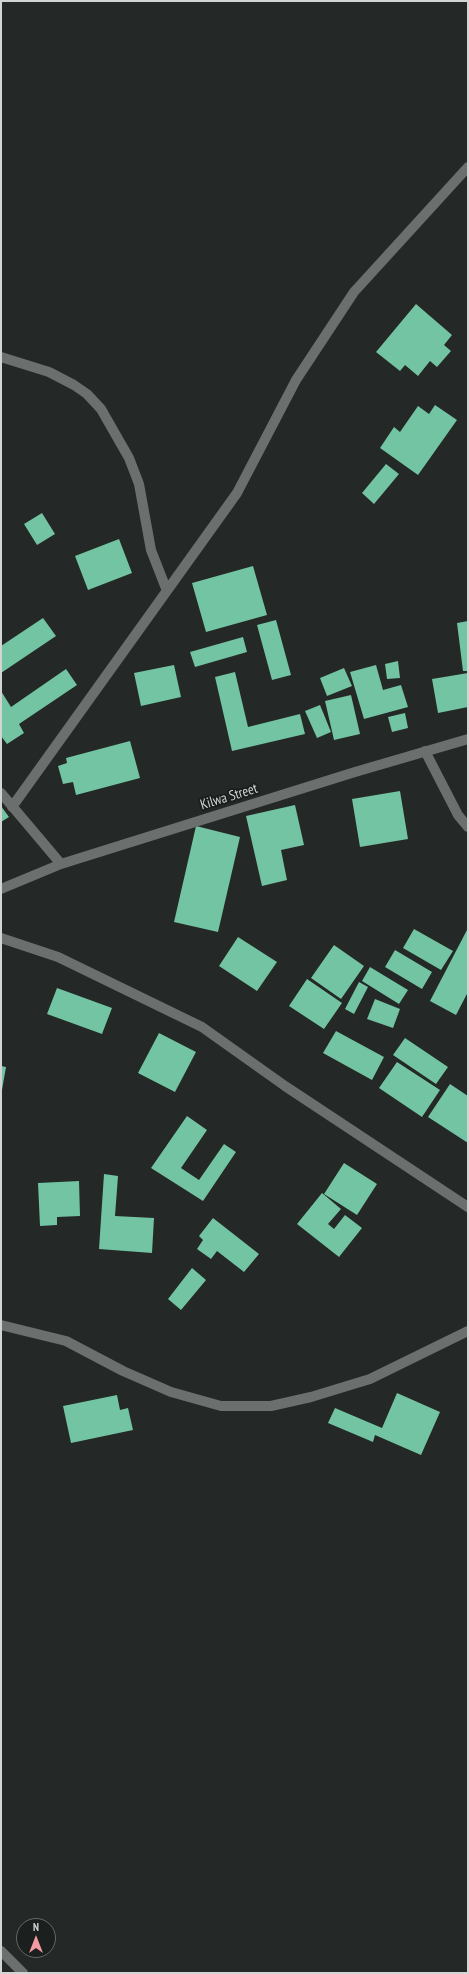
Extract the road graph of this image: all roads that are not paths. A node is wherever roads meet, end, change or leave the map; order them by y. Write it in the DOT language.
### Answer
graph roads {
  1 [pos="468,167"];
  2 [pos="1,357"];
  3 [pos="166,591"];
  4 [pos="468,739"];
  5 [pos="425,751"];
  6 [pos="1,793"];
  7 [pos="12,807"];
  8 [pos="468,827"];
  9 [pos="61,864"];
  10 [pos="1,889"];
  11 [pos="1,938"];
  12 [pos="468,1207"];
  13 [pos="1,1325"];
  14 [pos="468,1331"];
  15 [pos="1,1951"];
  16 [pos="23,1973"];
  1 -- 3 [label="street"];
  2 -- 3 [label="street"];
  3 -- 7 [label="street"];
  4 -- 5 [label="street, Kilwa Street"];
  5 -- 8 [label="street"];
  5 -- 9 [label="street, Kilwa Street"];
  6 -- 7 [label="street"];
  7 -- 9 [label="street"];
  9 -- 10 [label="street, Kilwa Street"];
  11 -- 12 [label="street"];
  13 -- 14 [label="street"];
  15 -- 16 [label="street"];
}
